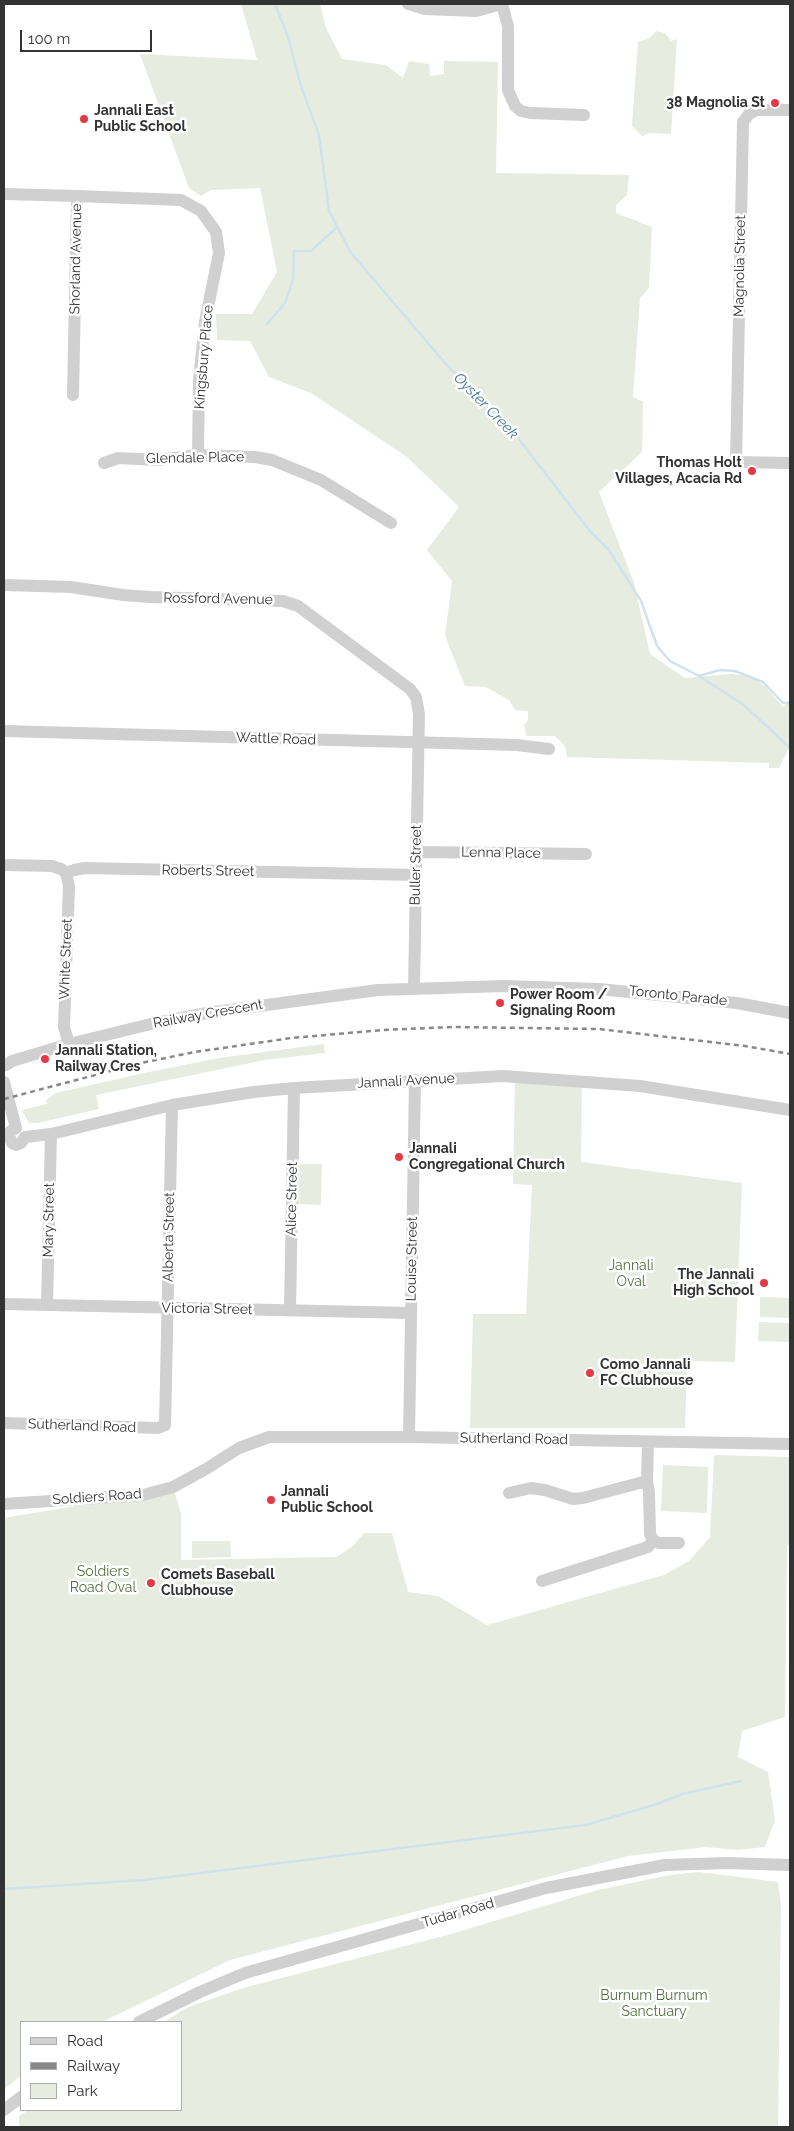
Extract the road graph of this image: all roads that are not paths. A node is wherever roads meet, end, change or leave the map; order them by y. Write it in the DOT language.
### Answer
graph roads {
  1 [pos="406,4"];
  2 [pos="502,4"];
  3 [pos="790,110"];
  4 [pos="584,115"];
  5 [pos="4,194"];
  6 [pos="77,196"];
  7 [pos="73,395"];
  8 [pos="198,455"];
  9 [pos="104,463"];
  10 [pos="790,463"];
  11 [pos="391,523"];
  12 [pos="4,585"];
  13 [pos="4,731"];
  14 [pos="418,742"];
  15 [pos="549,749"];
  16 [pos="416,852"];
  17 [pos="586,854"];
  18 [pos="4,865"];
  19 [pos="66,873"];
  20 [pos="415,875"];
  21 [pos="414,988"];
  22 [pos="790,1013"];
  23 [pos="69,1044"];
  24 [pos="5,1066"];
  25 [pos="415,1080"];
  26 [pos="4,1082"];
  27 [pos="294,1088"];
  28 [pos="172,1105"];
  29 [pos="790,1110"];
  30 [pos="20,1133"];
  31 [pos="50,1134"];
  32 [pos="7,1143"];
  33 [pos="4,1304"];
  34 [pos="47,1305"];
  35 [pos="168,1308"];
  36 [pos="290,1310"];
  37 [pos="411,1314"];
  38 [pos="4,1423"];
  39 [pos="160,1428"];
  40 [pos="409,1437"];
  41 [pos="648,1442"];
  42 [pos="790,1444"];
  43 [pos="239,1448"];
  44 [pos="647,1480"];
  45 [pos="509,1493"];
  46 [pos="4,1504"];
  47 [pos="653,1540"];
  48 [pos="679,1543"];
  49 [pos="542,1580"];
  50 [pos="790,1865"];
  51 [pos="141,2021"];
  52 [pos="20,2098"];
  53 [pos="4,2110"];
  1 -- 2 [label="street"];
  2 -- 4 [label="street"];
  3 -- 10 [label="street, Magnolia Street"];
  5 -- 6 [label="street, Shorland Avenue"];
  6 -- 7 [label="street, Shorland Avenue"];
  6 -- 8 [label="street, Kingsbury Place"];
  8 -- 9 [label="street, Glendale Place"];
  8 -- 11 [label="street, Glendale Place"];
  12 -- 14 [label="street, Rossford Avenue"];
  13 -- 14 [label="street, Wattle Road"];
  14 -- 15 [label="street, Wattle Road"];
  14 -- 16 [label="street, Buller Street"];
  16 -- 17 [label="street, Lenna Place"];
  16 -- 20 [label="street, Buller Street"];
  18 -- 19 [label="street, Roberts Street"];
  19 -- 20 [label="street, Roberts Street"];
  19 -- 23 [label="street, White Street"];
  20 -- 21 [label="street, Buller Street"];
  21 -- 22 [label="street, Toronto Parade"];
  21 -- 23 [label="street, Railway Crescent"];
  23 -- 24 [label="street, Railway Crescent"];
  25 -- 27 [label="street, Jannali Avenue"];
  25 -- 29 [label="street, Jannali Avenue"];
  25 -- 37 [label="street, Louise Street"];
  26 -- 30 [label="street"];
  27 -- 28 [label="street, Jannali Avenue"];
  27 -- 36 [label="street, Alice Street"];
  28 -- 31 [label="street, Jannali Avenue"];
  28 -- 35 [label="street, Alberta Street"];
  30 -- 31 [label="street, Jannali Avenue"];
  30 -- 32 [label="street, Jannali Avenue"];
  31 -- 34 [label="street, Mary Street"];
  33 -- 34 [label="street, Victoria Street"];
  34 -- 35 [label="street, Victoria Street"];
  35 -- 36 [label="street, Victoria Street"];
  35 -- 39 [label="street, Alberta Street"];
  36 -- 37 [label="street, Victoria Street"];
  37 -- 40 [label="street, Louise Street"];
  38 -- 39 [label="street, Sutherland Road"];
  40 -- 41 [label="street, Sutherland Road"];
  40 -- 43 [label="street, Sutherland Road"];
  41 -- 42 [label="street, Sutherland Road"];
  41 -- 44 [label="street"];
  43 -- 46 [label="street, Soldiers Road"];
  44 -- 45 [label="street"];
  44 -- 47 [label="street"];
  47 -- 48 [label="street"];
  47 -- 49 [label="street"];
  50 -- 51 [label="street, Tudar Road"];
  52 -- 53 [label="street"];
}
